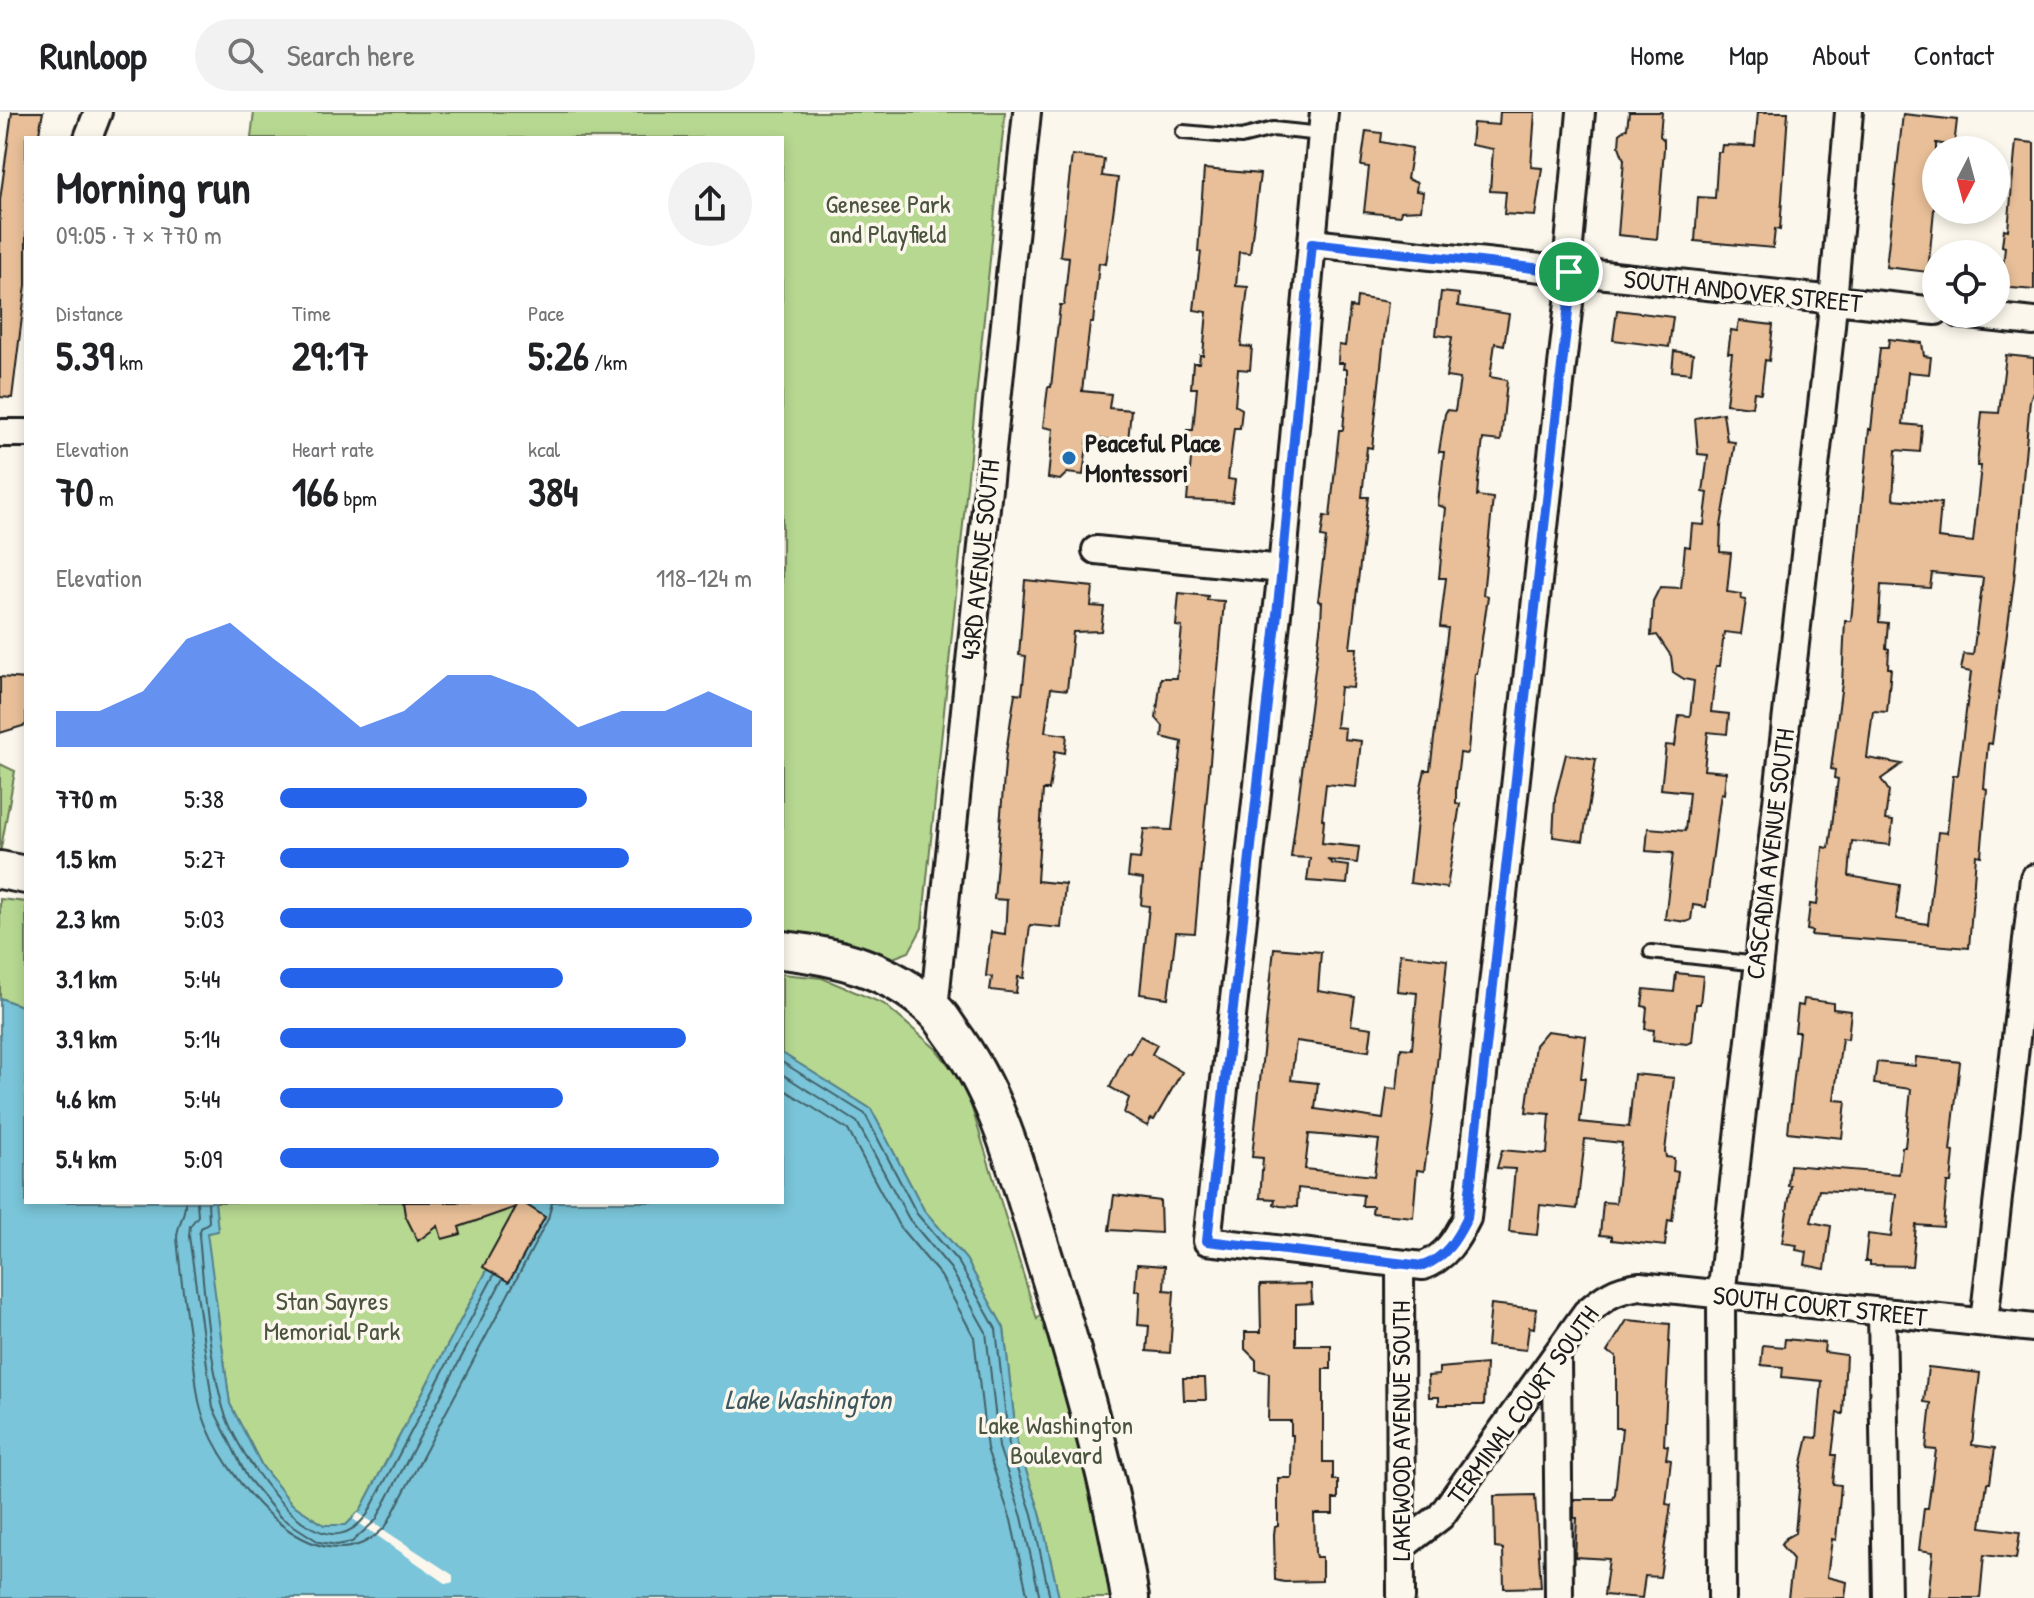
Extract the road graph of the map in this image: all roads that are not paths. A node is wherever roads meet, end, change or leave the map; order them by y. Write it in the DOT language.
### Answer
graph roads {
  1 [pos="1027,112"];
  2 [pos="1581,112"];
  3 [pos="1849,112"];
  4 [pos="1323,123"];
  5 [pos="1183,132"];
  6 [pos="1312,243"];
  7 [pos="1569,272"];
  8 [pos="1832,300"];
  9 [pos="1922,310"];
  10 [pos="2010,319"];
  11 [pos="2034,322"];
  12 [pos="0,433"];
  13 [pos="24,433"];
  14 [pos="1096,550"];
  15 [pos="1282,569"];
  16 [pos="0,870"];
  17 [pos="24,875"];
  18 [pos="2034,878"];
  19 [pos="784,950"];
  20 [pos="1651,952"];
  21 [pos="1758,964"];
  22 [pos="2027,993"];
  23 [pos="934,1009"];
  24 [pos="1400,1264"];
  25 [pos="1607,1294"];
  26 [pos="1721,1296"];
  27 [pos="1882,1312"];
  28 [pos="1984,1322"];
  29 [pos="2034,1328"];
  30 [pos="1557,1356"];
  31 [pos="1401,1547"];
  32 [pos="1130,1598"];
  33 [pos="1401,1598"];
  34 [pos="1559,1598"];
  35 [pos="1722,1598"];
  36 [pos="1887,1598"];
  1 -- 23 [label="street, 43RD AVENUE SOUTH"];
  2 -- 7 [label="street"];
  3 -- 8 [label="street, CASCADIA AVENUE SOUTH"];
  4 -- 5 [label="lane"];
  4 -- 6 [label="street"];
  6 -- 7 [label="street, SOUTH ANDOVER STREET"];
  6 -- 15 [label="street"];
  7 -- 8 [label="street, SOUTH ANDOVER STREET"];
  7 -- 24 [label="street"];
  8 -- 9 [label="street, SOUTH ANDOVER STREET"];
  8 -- 21 [label="street, CASCADIA AVENUE SOUTH"];
  10 -- 11 [label="street"];
  12 -- 13 [label="street"];
  14 -- 15 [label="street"];
  15 -- 24 [label="street"];
  16 -- 17 [label="main road"];
  18 -- 22 [label="street"];
  19 -- 23 [label="main road"];
  20 -- 21 [label="lane"];
  21 -- 26 [label="street, CASCADIA AVENUE SOUTH"];
  22 -- 28 [label="street"];
  23 -- 32 [label="main road"];
  24 -- 31 [label="street, LAKEWOOD AVENUE SOUTH"];
  25 -- 26 [label="street, SOUTH COURT STREET"];
  25 -- 30 [label="street, TERMINAL COURT SOUTH"];
  26 -- 27 [label="street, SOUTH COURT STREET"];
  26 -- 35 [label="street, CASCADIA AVENUE SOUTH"];
  27 -- 28 [label="street, SOUTH COURT STREET"];
  27 -- 36 [label="street"];
  28 -- 29 [label="street, SOUTH COURT STREET"];
  30 -- 31 [label="street, TERMINAL COURT SOUTH"];
  30 -- 34 [label="street"];
  31 -- 33 [label="street, LAKEWOOD AVENUE SOUTH"];
}
